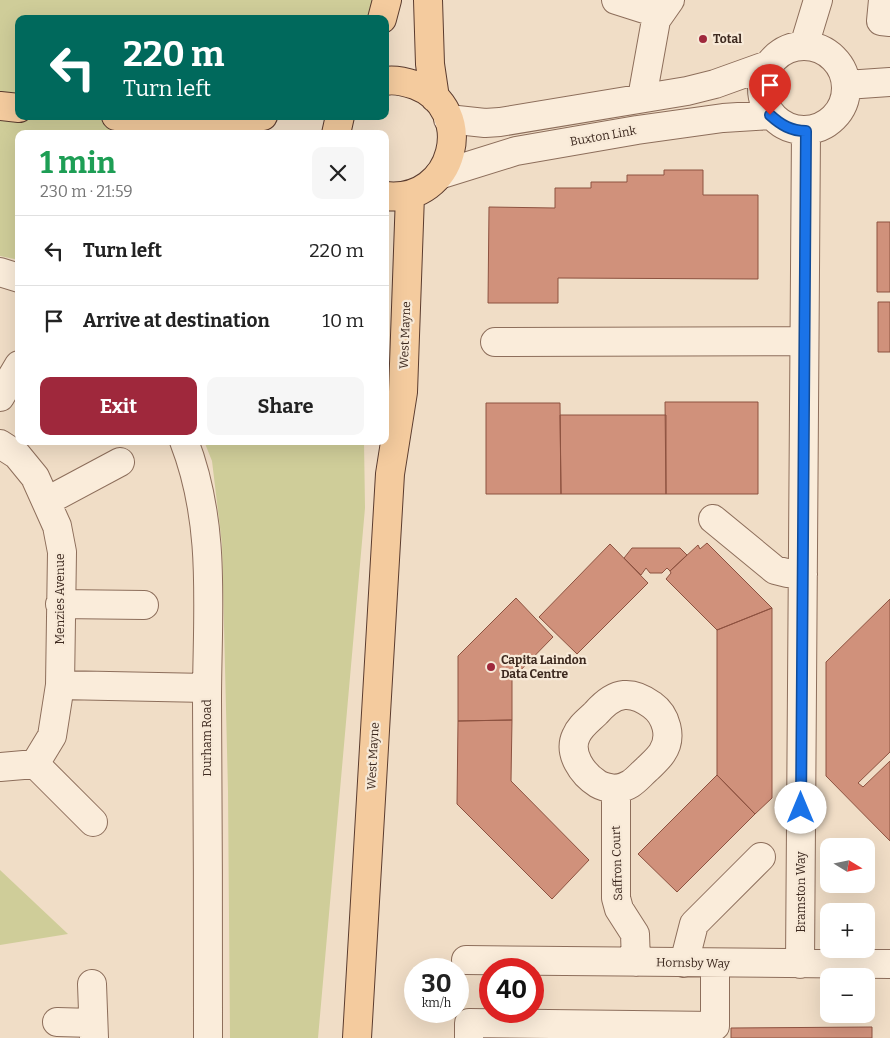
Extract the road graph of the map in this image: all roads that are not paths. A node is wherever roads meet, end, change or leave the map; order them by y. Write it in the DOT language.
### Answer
graph roads {
  1 [pos="387,0"];
  2 [pos="428,0"];
  3 [pos="616,0"];
  4 [pos="818,0"];
  5 [pos="882,0"];
  6 [pos="665,7"];
  7 [pos="383,15"];
  8 [pos="890,22"];
  9 [pos="804,46"];
  10 [pos="768,65"];
  11 [pos="389,82"];
  12 [pos="890,82"];
  13 [pos="846,85"];
  14 [pos="642,98"];
  15 [pos="0,106"];
  16 [pos="15,108"];
  17 [pos="442,108"];
  18 [pos="770,115"];
  19 [pos="160,120"];
  20 [pos="241,120"];
  21 [pos="214,125"];
  22 [pos="230,130"];
  23 [pos="806,131"];
  24 [pos="440,175"];
  25 [pos="398,196"];
  26 [pos="0,272"];
  27 [pos="15,277"];
  28 [pos="495,342"];
  29 [pos="804,342"];
  30 [pos="15,372"];
  31 [pos="0,398"];
  32 [pos="0,444"];
  33 [pos="186,445"];
  34 [pos="389,445"];
  35 [pos="120,462"];
  36 [pos="390,474"];
  37 [pos="47,501"];
  38 [pos="713,519"];
  39 [pos="803,574"];
  40 [pos="60,604"];
  41 [pos="144,604"];
  42 [pos="60,685"];
  43 [pos="207,688"];
  44 [pos="35,764"];
  45 [pos="0,767"];
  46 [pos="616,789"];
  47 [pos="93,822"];
  48 [pos="761,857"];
  49 [pos="636,962"];
  50 [pos="684,963"];
  51 [pos="715,963"];
  52 [pos="544,964"];
  53 [pos="800,964"];
  54 [pos="890,964"];
  55 [pos="92,984"];
  56 [pos="57,1022"];
  57 [pos="93,1030"];
  58 [pos="208,1038"];
  59 [pos="357,1038"];
  60 [pos="469,1038"];
  1 -- 7 [label="main road"];
  2 -- 17 [label="main road"];
  3 -- 6 [label="street"];
  4 -- 9 [label="street"];
  5 -- 8 [label="street"];
  6 -- 14 [label="street"];
  9 -- 10 [label="street"];
  9 -- 13 [label="street"];
  10 -- 14 [label="street"];
  10 -- 18 [label="street"];
  11 -- 17 [label="main road"];
  12 -- 13 [label="street"];
  13 -- 23 [label="street"];
  14 -- 17 [label="street"];
  15 -- 16 [label="main road"];
  17 -- 24 [label="main road"];
  18 -- 23 [label="street"];
  18 -- 24 [label="street, Buxton Link"];
  19 -- 21 [label="main road"];
  20 -- 21 [label="main road"];
  21 -- 22 [label="main road"];
  23 -- 29 [label="street, Bramston Way"];
  24 -- 25 [label="main road"];
  25 -- 36 [label="main road, West Mayne"];
  26 -- 27 [label="street"];
  28 -- 29 [label="street"];
  29 -- 39 [label="street, Bramston Way"];
  30 -- 31 [label="street"];
  32 -- 37 [label="street, Menzies Avenue"];
  33 -- 43 [label="street, Durham Road"];
  34 -- 36 [label="main road, West Mayne"];
  35 -- 37 [label="street"];
  36 -- 59 [label="main road, West Mayne"];
  37 -- 40 [label="street, Menzies Avenue"];
  38 -- 39 [label="street"];
  39 -- 53 [label="street, Bramston Way"];
  40 -- 41 [label="street"];
  40 -- 42 [label="street, Menzies Avenue"];
  42 -- 43 [label="street"];
  42 -- 44 [label="street, Menzies Avenue"];
  43 -- 58 [label="street, Durham Road"];
  44 -- 45 [label="street"];
  44 -- 47 [label="street"];
  46 -- 49 [label="street, Saffron Court"];
  48 -- 50 [label="street"];
  49 -- 50 [label="street, Hornsby Way"];
  49 -- 52 [label="street, Hornsby Way"];
  50 -- 51 [label="street, Hornsby Way"];
  51 -- 53 [label="street, Hornsby Way"];
  51 -- 60 [label="street"];
  53 -- 54 [label="street, Hornsby Way"];
  55 -- 57 [label="street"];
  56 -- 57 [label="street"];
}
